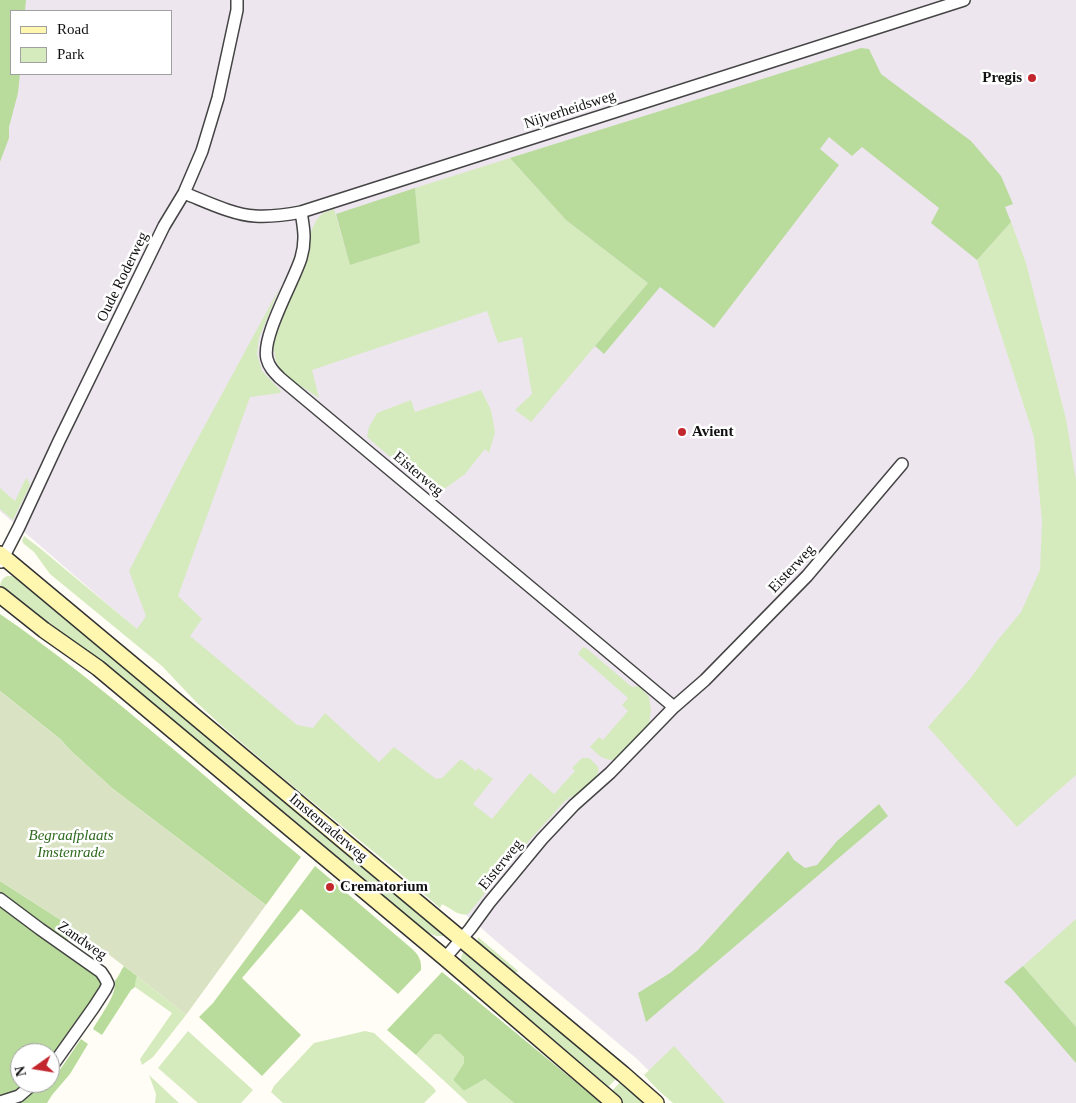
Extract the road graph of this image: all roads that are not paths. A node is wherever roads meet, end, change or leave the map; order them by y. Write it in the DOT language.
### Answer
graph roads {
  1 [pos="237,0"];
  2 [pos="964,0"];
  3 [pos="184,193"];
  4 [pos="302,212"];
  5 [pos="902,464"];
  6 [pos="1,558"];
  7 [pos="0,595"];
  8 [pos="674,708"];
  9 [pos="0,899"];
  10 [pos="461,939"];
  11 [pos="445,958"];
  12 [pos="60,1055"];
  13 [pos="22,1093"];
  14 [pos="0,1102"];
  15 [pos="614,1103"];
  16 [pos="656,1103"];
  1 -- 3 [label="street, Oude Roderweg"];
  2 -- 4 [label="street, Nijverheidsweg"];
  3 -- 4 [label="street, Nijverheidsweg"];
  3 -- 6 [label="street, Oude Roderweg"];
  4 -- 8 [label="street, Eisterweg"];
  5 -- 8 [label="street, Eisterweg"];
  6 -- 10 [label="street, Imstenraderweg"];
  7 -- 11 [label="street, Imstenraderweg"];
  8 -- 10 [label="street, Eisterweg"];
  9 -- 12 [label="street, Zandweg"];
  10 -- 11 [label="street, Eisterweg"];
  10 -- 16 [label="street, Imstenraderweg"];
  11 -- 15 [label="street, Imstenraderweg"];
  13 -- 14 [label="street"];
}
